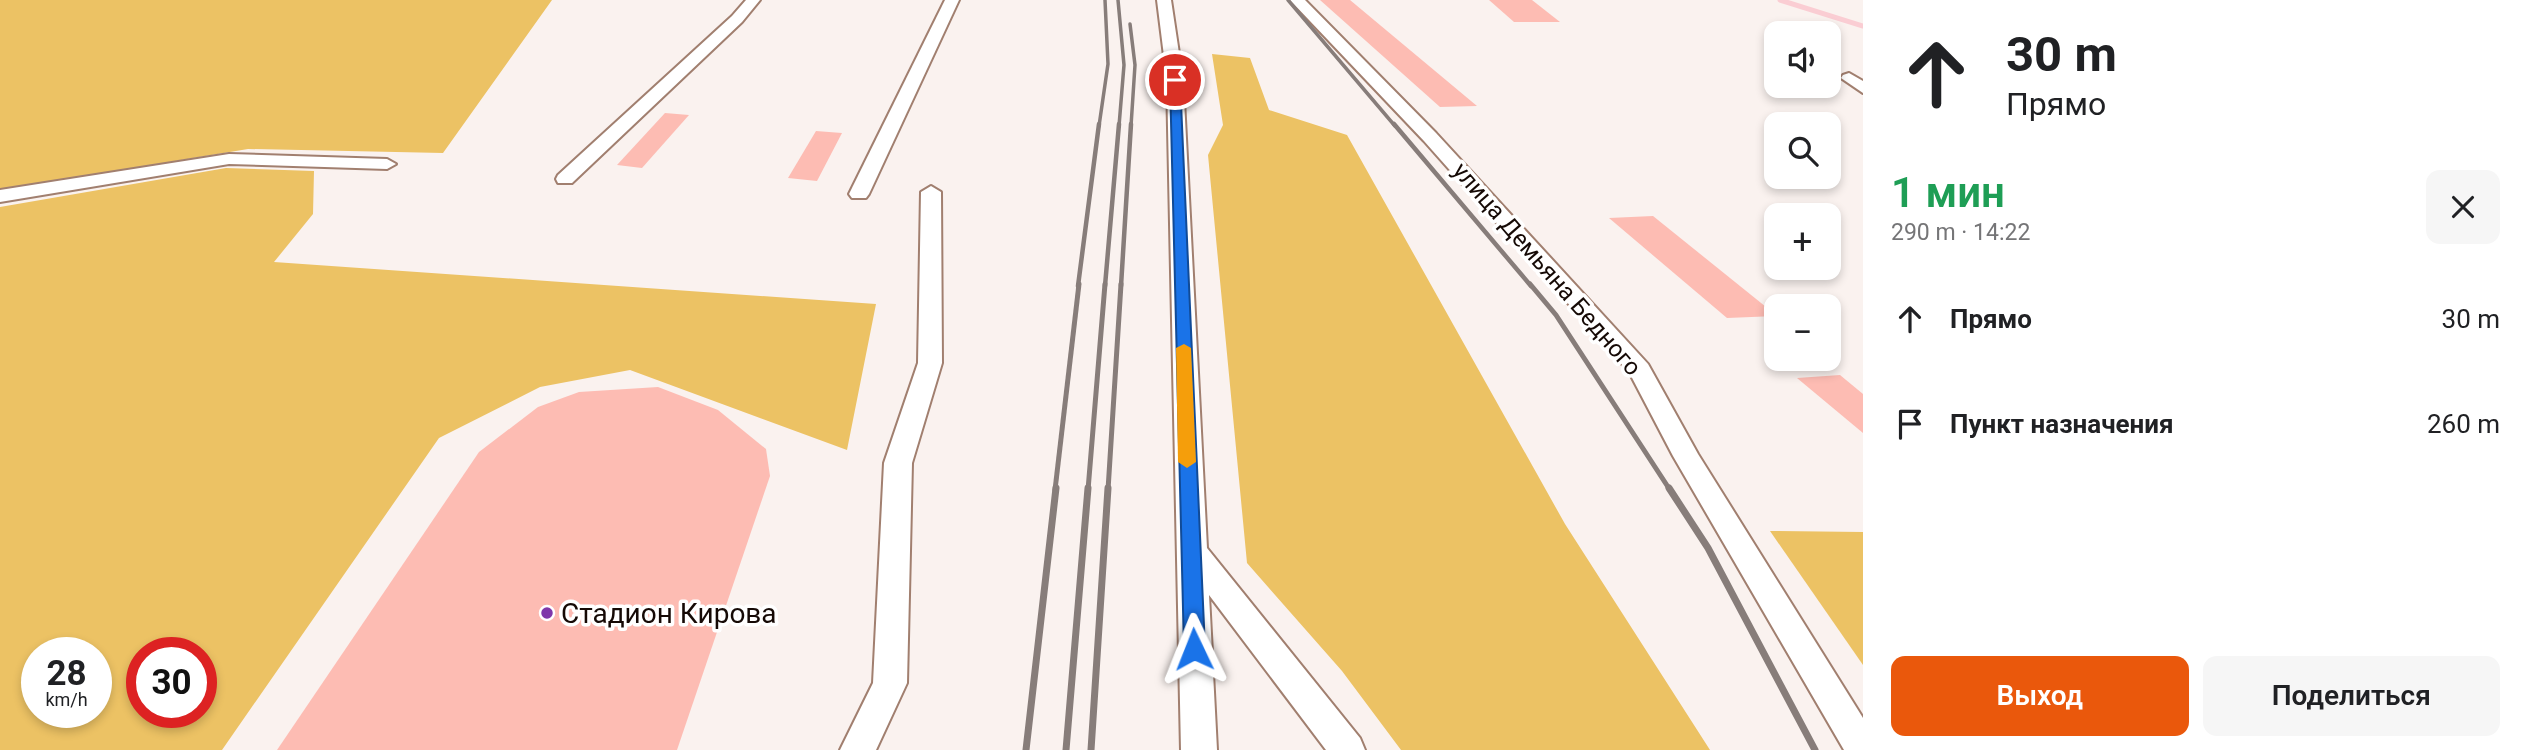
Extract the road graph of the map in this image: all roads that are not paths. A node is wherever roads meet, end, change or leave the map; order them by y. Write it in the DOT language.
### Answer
graph roads {
  1 [pos="753,0"];
  2 [pos="952,0"];
  3 [pos="1164,0"];
  4 [pos="1297,0"];
  5 [pos="387,164"];
  6 [pos="565,179"];
  7 [pos="931,192"];
  8 [pos="859,194"];
  9 [pos="0,197"];
  10 [pos="1190,548"];
  11 [pos="858,750"];
  12 [pos="1199,750"];
  13 [pos="1347,750"];
  14 [pos="1863,750"];
  1 -- 6 [label="street"];
  2 -- 8 [label="street"];
  3 -- 10 [label="street"];
  4 -- 14 [label="street, улица Демьяна Бедного"];
  5 -- 9 [label="street"];
  7 -- 11 [label="street"];
  10 -- 12 [label="street"];
  10 -- 13 [label="street"];
}
